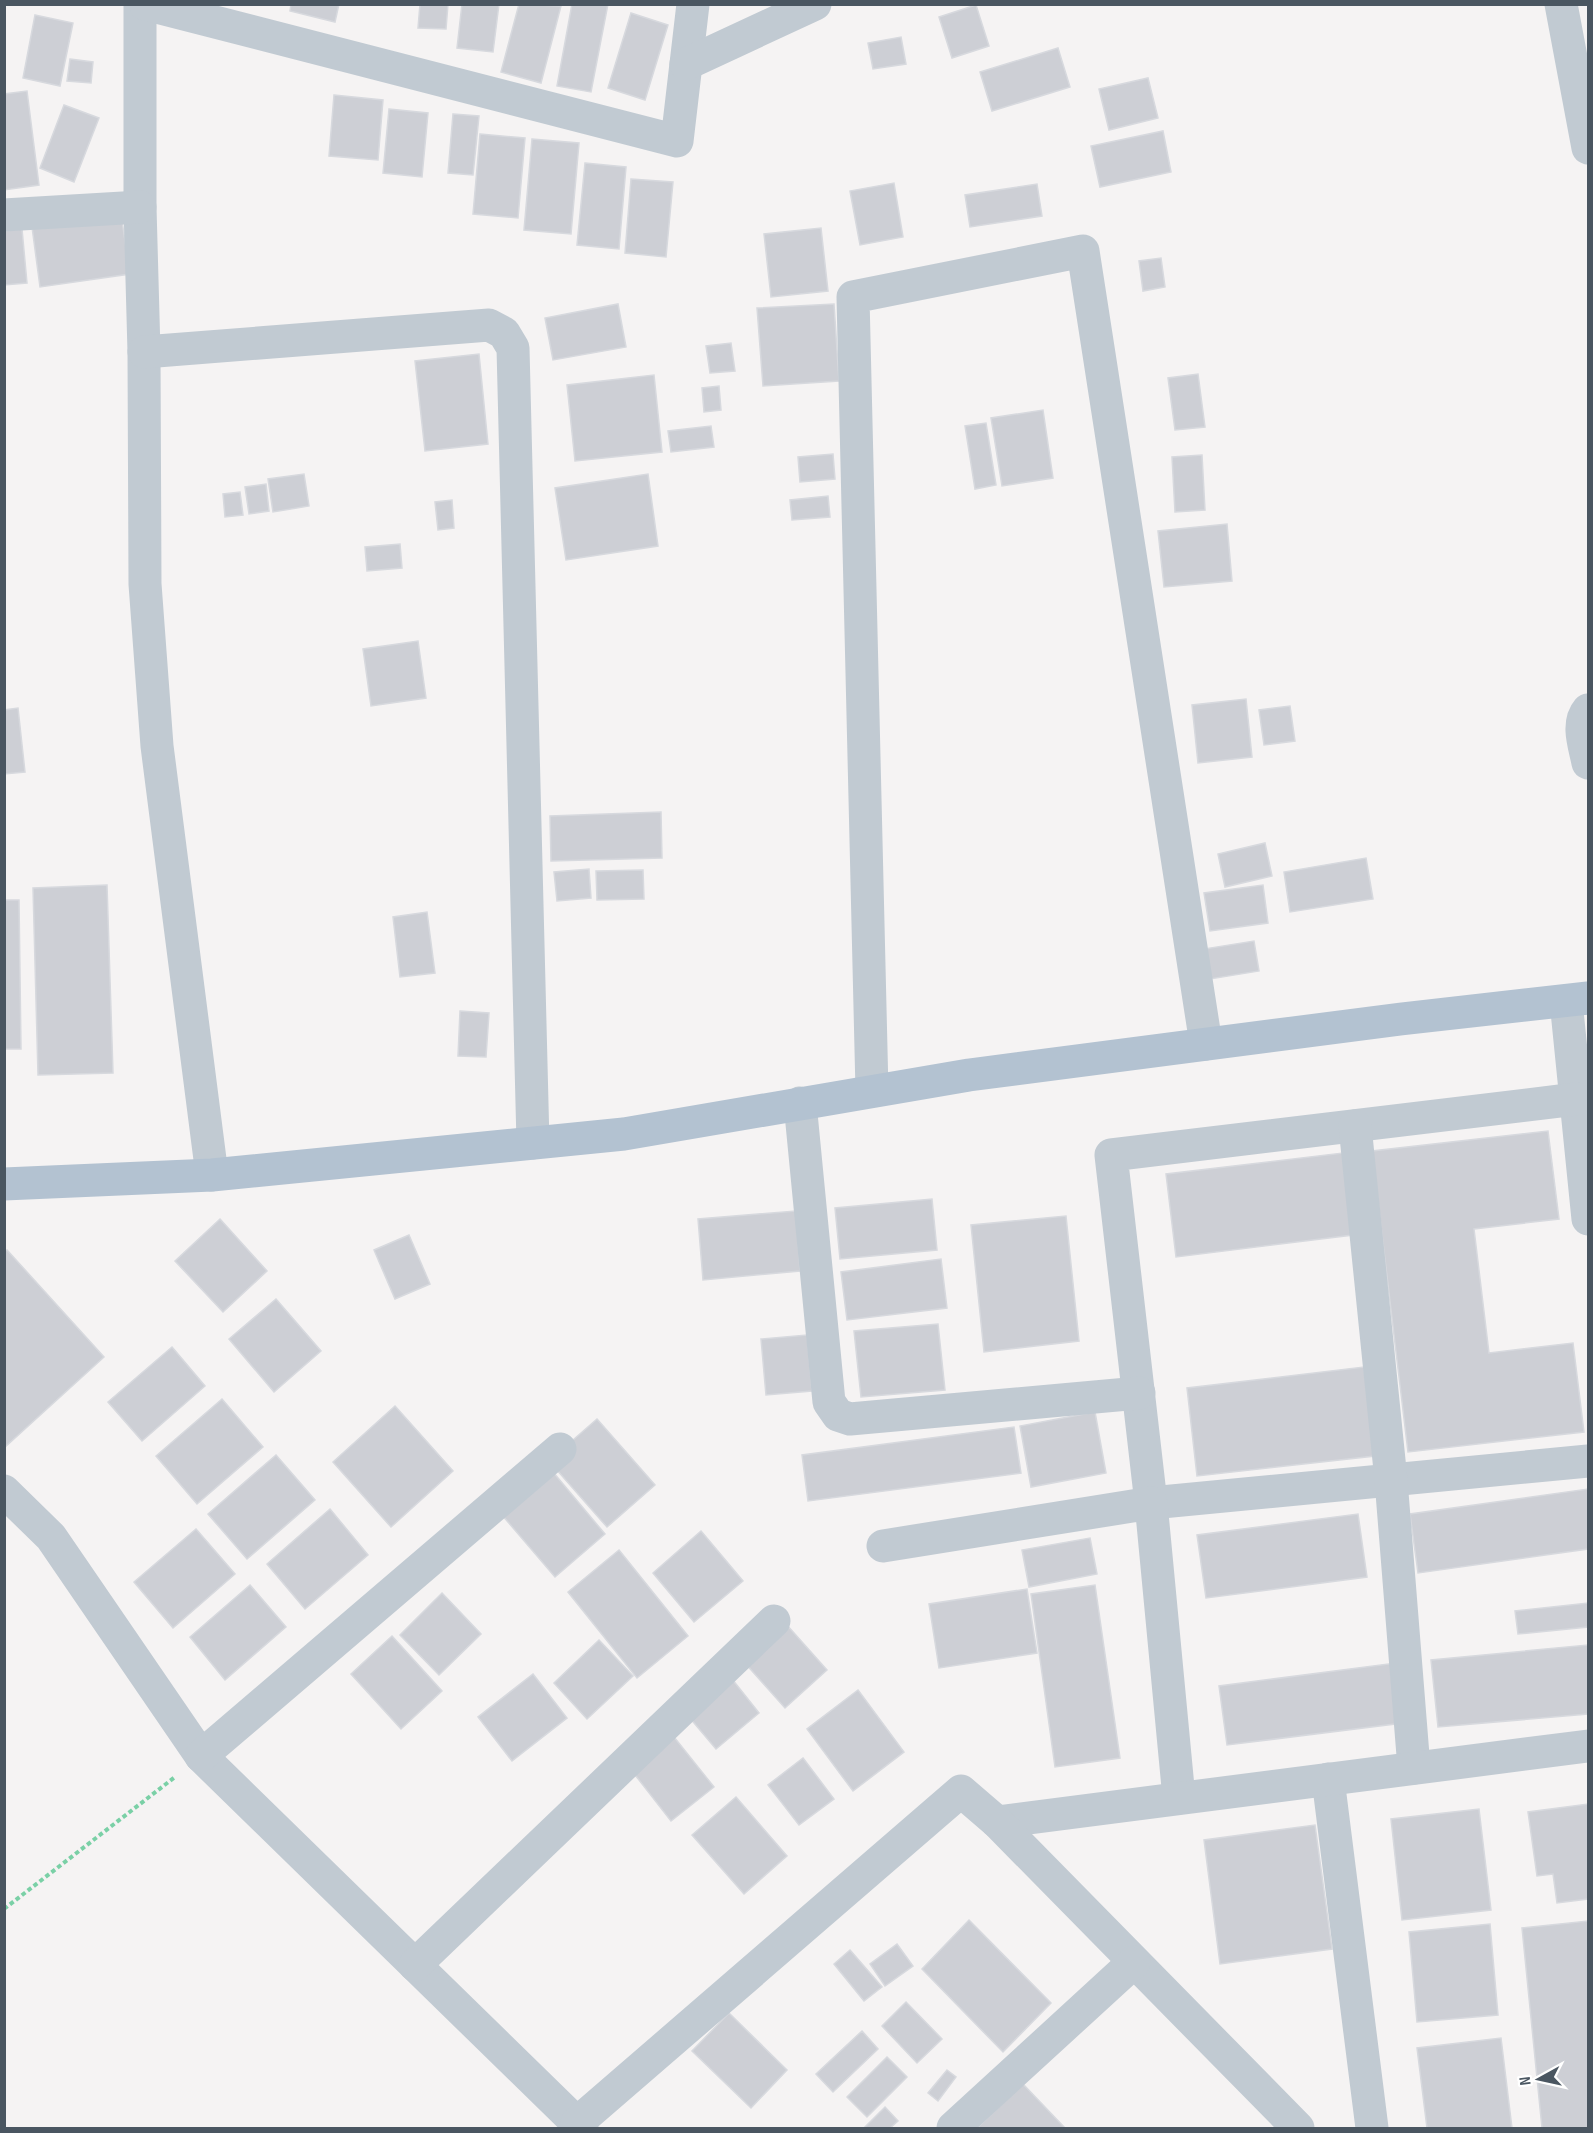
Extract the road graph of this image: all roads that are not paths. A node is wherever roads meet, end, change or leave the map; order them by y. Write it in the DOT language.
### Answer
graph roads {
  1 [pos="140,4"];
  2 [pos="146,4"];
  3 [pos="693,4"];
  4 [pos="815,4"];
  5 [pos="1562,4"];
  6 [pos="686,64"];
  7 [pos="1588,148"];
  8 [pos="140,207"];
  9 [pos="4,215"];
  10 [pos="144,352"];
  11 [pos="1588,710"];
  12 [pos="1588,764"];
  13 [pos="1577,1000"];
  14 [pos="1206,1044"];
  15 [pos="872,1091"];
  16 [pos="1576,1099"];
  17 [pos="800,1103"];
  18 [pos="1355,1126"];
  19 [pos="533,1143"];
  20 [pos="212,1175"];
  21 [pos="4,1184"];
  22 [pos="1588,1219"];
  23 [pos="1139,1393"];
  24 [pos="560,1449"];
  25 [pos="1588,1461"];
  26 [pos="1391,1480"];
  27 [pos="4,1491"];
  28 [pos="1151,1503"];
  29 [pos="883,1546"];
  30 [pos="774,1621"];
  31 [pos="1588,1746"];
  32 [pos="201,1756"];
  33 [pos="1414,1768"];
  34 [pos="1328,1779"];
  35 [pos="1179,1798"];
  36 [pos="997,1822"];
  37 [pos="1134,1962"];
  38 [pos="415,1965"];
  39 [pos="580,2126"];
  40 [pos="953,2128"];
  41 [pos="1298,2128"];
  42 [pos="1372,2128"];
  1 -- 8 [label="street"];
  2 -- 6 [label="street"];
  3 -- 6 [label="street"];
  4 -- 6 [label="street"];
  5 -- 7 [label="street"];
  8 -- 9 [label="street"];
  8 -- 10 [label="street"];
  10 -- 19 [label="street"];
  10 -- 20 [label="street"];
  11 -- 12 [label="street"];
  13 -- 14 [label="main road"];
  13 -- 16 [label="street"];
  14 -- 15 [label="main road"];
  14 -- 15 [label="street"];
  15 -- 17 [label="main road"];
  16 -- 18 [label="street"];
  16 -- 22 [label="street"];
  17 -- 19 [label="main road"];
  17 -- 23 [label="street"];
  18 -- 23 [label="street"];
  18 -- 26 [label="street"];
  19 -- 20 [label="main road"];
  20 -- 21 [label="main road"];
  23 -- 28 [label="street"];
  24 -- 32 [label="street"];
  25 -- 26 [label="street"];
  26 -- 28 [label="street"];
  26 -- 33 [label="street"];
  27 -- 32 [label="street"];
  28 -- 29 [label="street"];
  28 -- 35 [label="street"];
  30 -- 38 [label="street"];
  31 -- 33 [label="street"];
  32 -- 38 [label="street"];
  33 -- 34 [label="street"];
  34 -- 35 [label="street"];
  34 -- 42 [label="street"];
  35 -- 36 [label="street"];
  36 -- 37 [label="street"];
  36 -- 39 [label="street"];
  37 -- 40 [label="street"];
  37 -- 41 [label="street"];
  38 -- 39 [label="street"];
}
